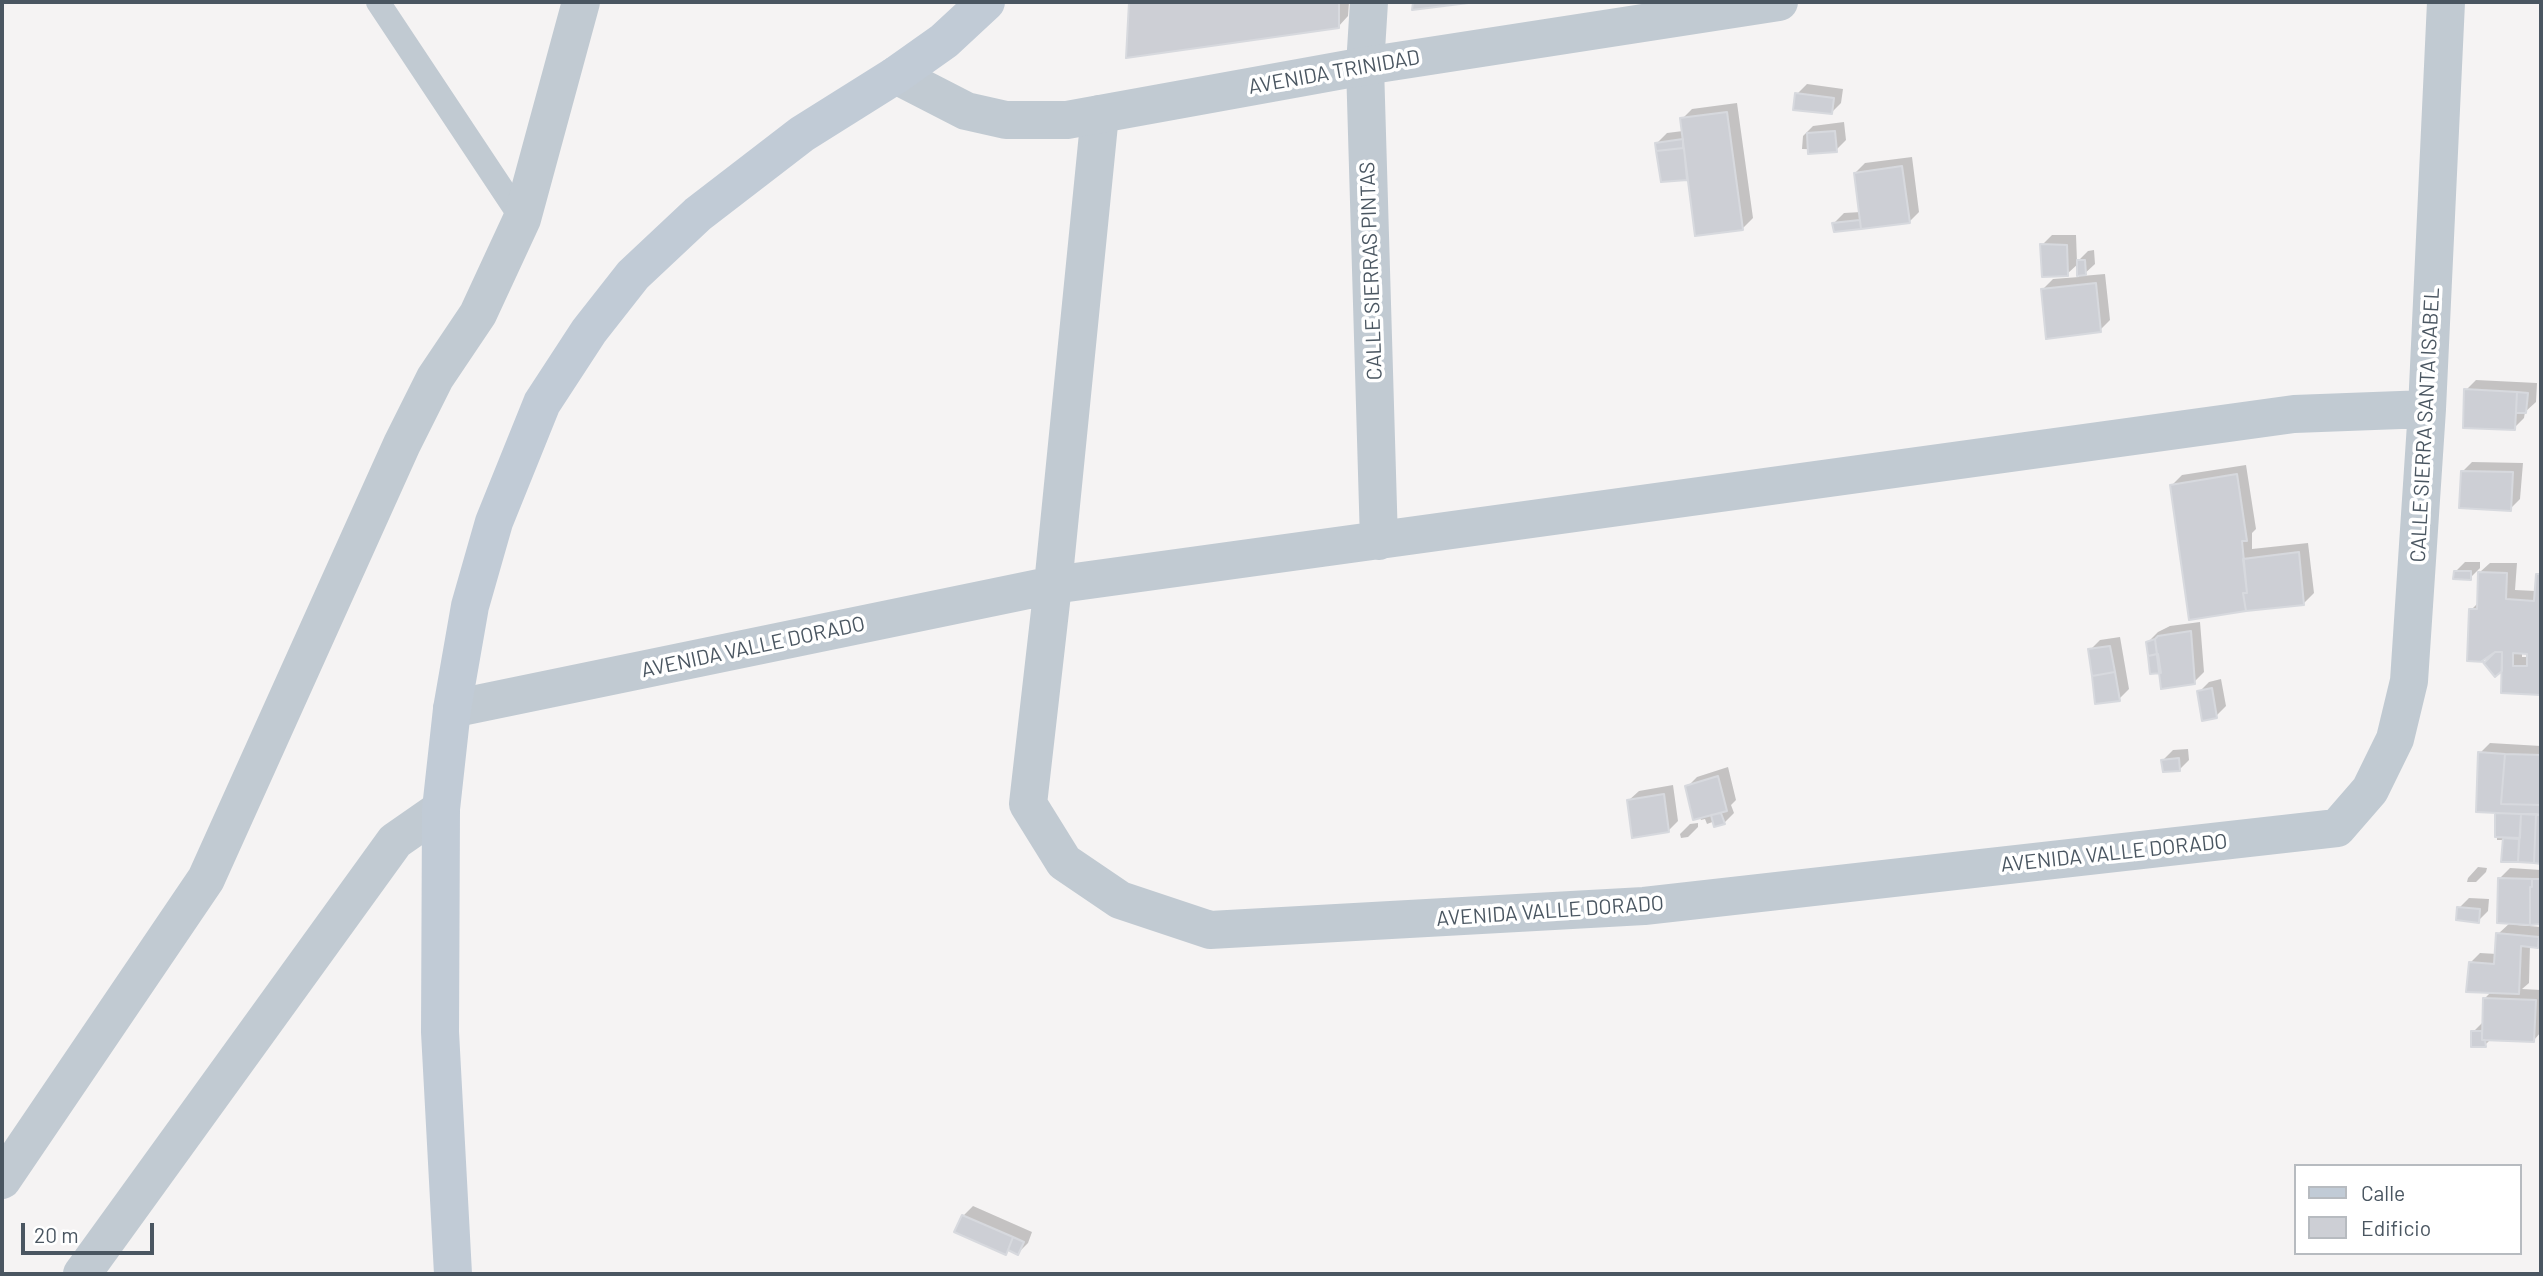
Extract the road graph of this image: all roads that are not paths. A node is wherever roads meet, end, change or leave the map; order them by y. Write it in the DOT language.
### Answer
graph roads {
  1 [pos="378,2"];
  2 [pos="581,2"];
  3 [pos="986,2"];
  4 [pos="1368,2"];
  5 [pos="1779,2"];
  6 [pos="2446,2"];
  7 [pos="1736,5"];
  8 [pos="1366,66"];
  9 [pos="897,75"];
  10 [pos="1100,114"];
  11 [pos="522,219"];
  12 [pos="2427,409"];
  13 [pos="1379,541"];
  14 [pos="1054,585"];
  15 [pos="452,709"];
  16 [pos="441,809"];
  17 [pos="2337,828"];
  18 [pos="2,1180"];
  19 [pos="82,1274"];
  20 [pos="453,1274"];
  1 -- 11 [label="lane"];
  2 -- 11 [label="street"];
  3 -- 9 [label="main road"];
  4 -- 8 [label="street, CALLE SIERRAS PINTAS"];
  5 -- 7 [label="street, AVENIDA TRINIDAD"];
  6 -- 12 [label="street, CALLE SIERRA SANTA ISABEL"];
  7 -- 8 [label="street, AVENIDA TRINIDAD"];
  8 -- 10 [label="street, AVENIDA TRINIDAD"];
  8 -- 13 [label="street, CALLE SIERRAS PINTAS"];
  9 -- 10 [label="street, AVENIDA TRINIDAD"];
  9 -- 15 [label="main road"];
  10 -- 14 [label="street"];
  11 -- 18 [label="street"];
  12 -- 13 [label="street, AVENIDA VALLE DORADO"];
  12 -- 17 [label="street, CALLE SIERRA SANTA ISABEL"];
  13 -- 14 [label="street, AVENIDA VALLE DORADO"];
  14 -- 15 [label="street, AVENIDA VALLE DORADO"];
  14 -- 17 [label="street, AVENIDA VALLE DORADO"];
  15 -- 16 [label="main road"];
  16 -- 19 [label="street"];
  16 -- 20 [label="main road"];
}
